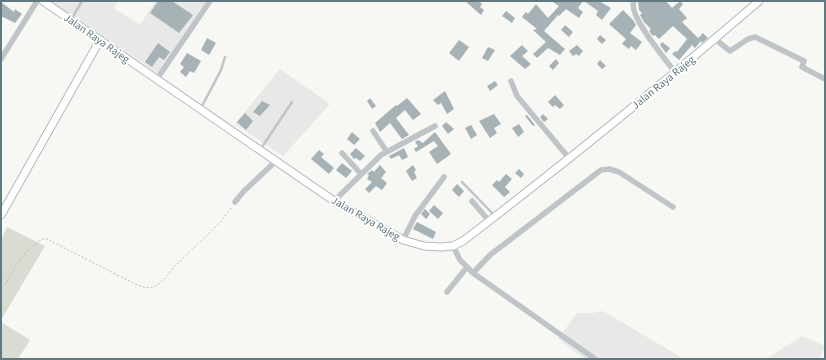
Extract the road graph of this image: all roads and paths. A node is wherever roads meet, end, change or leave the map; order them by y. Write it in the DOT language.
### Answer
graph roads {
  1 [pos="37,1"];
  2 [pos="43,1"];
  3 [pos="82,1"];
  4 [pos="210,1"];
  5 [pos="634,1"];
  6 [pos="759,1"];
  7 [pos="71,20"];
  8 [pos="715,39"];
  9 [pos="100,40"];
  10 [pos="225,57"];
  11 [pos="1,59"];
  12 [pos="676,72"];
  13 [pos="157,79"];
  14 [pos="825,79"];
  15 [pos="511,81"];
  16 [pos="292,102"];
  17 [pos="201,108"];
  18 [pos="435,126"];
  19 [pos="373,131"];
  20 [pos="260,150"];
  21 [pos="387,152"];
  22 [pos="342,153"];
  23 [pos="569,158"];
  24 [pos="276,161"];
  25 [pos="361,174"];
  26 [pos="444,177"];
  27 [pos="462,182"];
  28 [pos="334,201"];
  29 [pos="472,201"];
  30 [pos="235,202"];
  31 [pos="673,207"];
  32 [pos="1,216"];
  33 [pos="496,216"];
  34 [pos="489,221"];
  35 [pos="404,240"];
  36 [pos="453,246"];
  37 [pos="467,267"];
  38 [pos="473,273"];
  39 [pos="5,285"];
  40 [pos="446,292"];
  41 [pos="595,359"];
  1 -- 11 [label="street"];
  2 -- 7 [label="main road, Jalan Raya Rajeg"];
  3 -- 7 [label="lane"];
  4 -- 13 [label="street"];
  5 -- 12 [label="street"];
  6 -- 8 [label="main road, Jalan Raya Rajeg"];
  7 -- 9 [label="main road, Jalan Raya Rajeg"];
  8 -- 12 [label="main road, Jalan Raya Rajeg"];
  8 -- 14 [label="street"];
  9 -- 13 [label="main road, Jalan Raya Rajeg"];
  9 -- 32 [label="main road"];
  10 -- 17 [label="lane"];
  12 -- 23 [label="main road, Jalan Raya Rajeg"];
  13 -- 17 [label="main road, Jalan Raya Rajeg"];
  15 -- 23 [label="street"];
  16 -- 20 [label="lane"];
  17 -- 20 [label="main road, Jalan Raya Rajeg"];
  18 -- 21 [label="street"];
  19 -- 21 [label="street"];
  20 -- 24 [label="main road, Jalan Raya Rajeg"];
  21 -- 25 [label="street"];
  22 -- 25 [label="street"];
  23 -- 33 [label="main road, Jalan Raya Rajeg"];
  24 -- 28 [label="main road, Jalan Raya Rajeg"];
  24 -- 30 [label="street"];
  25 -- 28 [label="street"];
  26 -- 35 [label="street"];
  27 -- 33 [label="lane"];
  28 -- 35 [label="main road, Jalan Raya Rajeg"];
  29 -- 34 [label="street"];
  30 -- 39 [label="path"];
  31 -- 38 [label="street"];
  33 -- 34 [label="main road, Jalan Raya Rajeg"];
  34 -- 36 [label="main road, Jalan Raya Rajeg"];
  35 -- 36 [label="main road, Jalan Raya Rajeg"];
  36 -- 37 [label="street"];
  37 -- 38 [label="street"];
  37 -- 40 [label="street"];
  38 -- 41 [label="street"];
}
